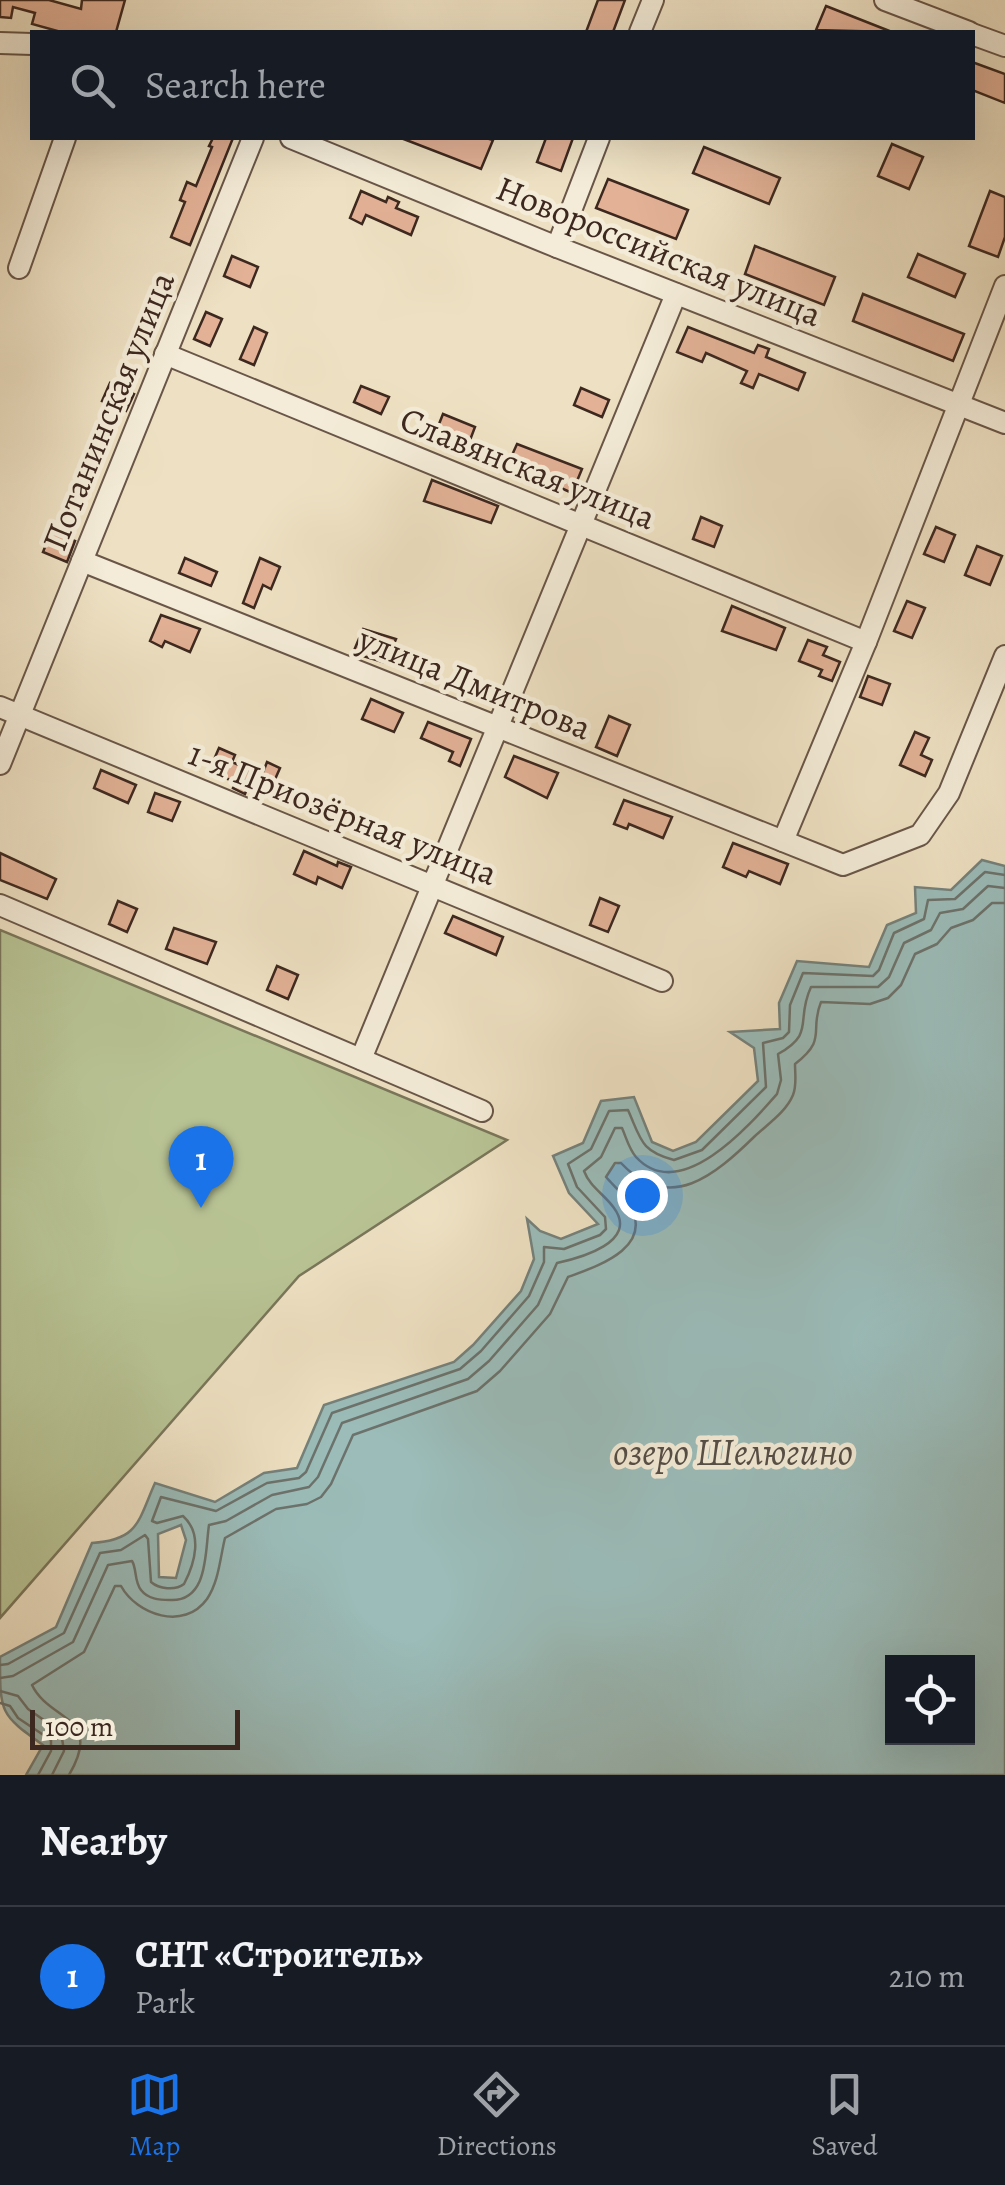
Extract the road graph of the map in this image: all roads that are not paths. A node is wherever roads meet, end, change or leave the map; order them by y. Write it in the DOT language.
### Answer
graph roads {
  1 [pos="653,0"];
  2 [pos="884,0"];
  3 [pos="641,30"];
  4 [pos="963,30"];
  5 [pos="975,35"];
  6 [pos="0,43"];
  7 [pos="30,44"];
  8 [pos="1005,46"];
  9 [pos="64,140"];
  10 [pos="252,140"];
  11 [pos="295,140"];
  12 [pos="598,140"];
  13 [pos="557,247"];
  14 [pos="18,268"];
  15 [pos="1005,286"];
  16 [pos="676,294"];
  17 [pos="166,354"];
  18 [pos="958,404"];
  19 [pos="1005,423"];
  20 [pos="581,525"];
  21 [pos="82,561"];
  22 [pos="866,642"];
  23 [pos="1005,656"];
  24 [pos="10,711"];
  25 [pos="498,727"];
  26 [pos="0,764"];
  27 [pos="783,841"];
  28 [pos="432,885"];
  29 [pos="0,905"];
  30 [pos="662,980"];
  31 [pos="361,1059"];
  32 [pos="482,1111"];
  1 -- 3 [label="street"];
  2 -- 4 [label="street"];
  5 -- 8 [label="street"];
  6 -- 7 [label="street"];
  9 -- 14 [label="street"];
  10 -- 17 [label="street, Потанинская улица"];
  11 -- 13 [label="street, Новороссийская улица"];
  12 -- 13 [label="street"];
  13 -- 16 [label="street, Новороссийская улица"];
  15 -- 18 [label="street"];
  16 -- 18 [label="street, Новороссийская улица"];
  16 -- 20 [label="street"];
  17 -- 20 [label="street, Славянская улица"];
  17 -- 21 [label="street, Потанинская улица"];
  18 -- 19 [label="street, Новороссийская улица"];
  18 -- 22 [label="street"];
  20 -- 22 [label="street, Славянская улица"];
  20 -- 25 [label="street"];
  21 -- 24 [label="street, Потанинская улица"];
  21 -- 25 [label="street, улица Дмитрова"];
  22 -- 27 [label="street"];
  23 -- 27 [label="street, улица Дмитрова"];
  24 -- 26 [label="street, Потанинская улица"];
  24 -- 28 [label="street, 1-я Приозёрная улица"];
  25 -- 27 [label="street, улица Дмитрова"];
  25 -- 28 [label="street"];
  28 -- 30 [label="street, 1-я Приозёрная улица"];
  28 -- 31 [label="street"];
  29 -- 31 [label="street"];
  31 -- 32 [label="street"];
}
